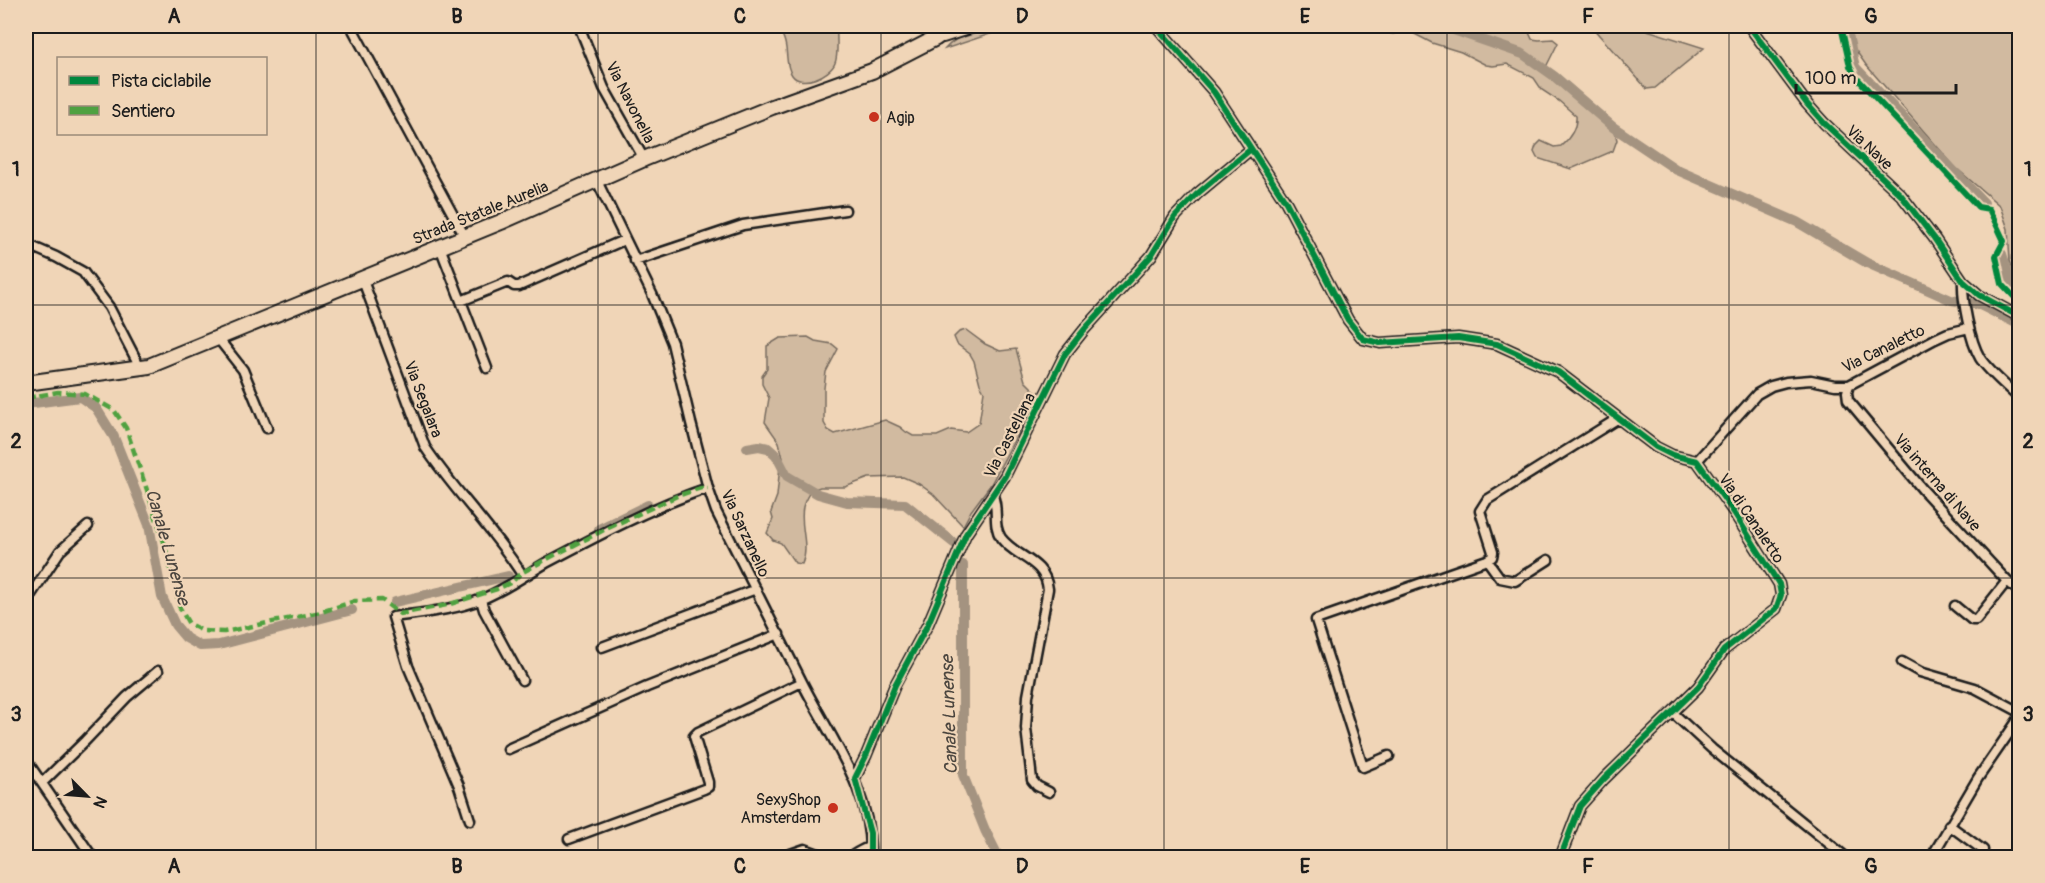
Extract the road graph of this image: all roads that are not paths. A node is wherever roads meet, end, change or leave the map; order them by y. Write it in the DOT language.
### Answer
graph roads {
  1 [pos="351,26"];
  2 [pos="579,26"];
  3 [pos="952,26"];
  4 [pos="974,26"];
  5 [pos="1156,26"];
  6 [pos="1749,26"];
  7 [pos="936,38"];
  8 [pos="1251,149"];
  9 [pos="644,159"];
  10 [pos="597,181"];
  11 [pos="845,210"];
  12 [pos="465,237"];
  13 [pos="624,240"];
  14 [pos="26,244"];
  15 [pos="440,247"];
  16 [pos="635,261"];
  17 [pos="362,278"];
  18 [pos="1963,281"];
  19 [pos="461,301"];
  20 [pos="2019,318"];
  21 [pos="1970,328"];
  22 [pos="218,337"];
  23 [pos="140,367"];
  24 [pos="487,368"];
  25 [pos="26,383"];
  26 [pos="1849,385"];
  27 [pos="2019,399"];
  28 [pos="1617,419"];
  29 [pos="267,428"];
  30 [pos="1697,461"];
  31 [pos="708,488"];
  32 [pos="993,496"];
  33 [pos="87,526"];
  34 [pos="1487,560"];
  35 [pos="1548,560"];
  36 [pos="523,576"];
  37 [pos="2007,581"];
  38 [pos="756,589"];
  39 [pos="2019,592"];
  40 [pos="481,600"];
  41 [pos="26,602"];
  42 [pos="1955,606"];
  43 [pos="779,634"];
  44 [pos="602,647"];
  45 [pos="1902,662"];
  46 [pos="159,671"];
  47 [pos="522,680"];
  48 [pos="802,682"];
  49 [pos="2019,712"];
  50 [pos="1674,713"];
  51 [pos="2019,717"];
  52 [pos="508,749"];
  53 [pos="1389,756"];
  54 [pos="26,760"];
  55 [pos="855,778"];
  56 [pos="42,783"];
  57 [pos="1049,792"];
  58 [pos="470,820"];
  59 [pos="1949,825"];
  60 [pos="569,839"];
  61 [pos="870,847"];
  62 [pos="93,858"];
  63 [pos="779,858"];
  64 [pos="830,858"];
  65 [pos="846,858"];
  66 [pos="870,858"];
  67 [pos="1560,858"];
  68 [pos="1847,858"];
  69 [pos="1931,858"];
  70 [pos="1981,858"];
  1 -- 12 [label="street"];
  2 -- 9 [label="street, Via Navonella"];
  3 -- 7 [label="main road, Strada Statale Aurelia"];
  4 -- 7 [label="main road, Strada Statale Aurelia"];
  5 -- 8 [label="street"];
  6 -- 18 [label="street, Via Nave"];
  7 -- 9 [label="main road, Strada Statale Aurelia"];
  8 -- 28 [label="street"];
  8 -- 32 [label="street, Via Castellana"];
  9 -- 10 [label="main road, Strada Statale Aurelia"];
  10 -- 12 [label="main road, Strada Statale Aurelia"];
  10 -- 13 [label="street, Via Sarzanello"];
  11 -- 16 [label="street"];
  12 -- 15 [label="main road, Strada Statale Aurelia"];
  13 -- 16 [label="street, Via Sarzanello"];
  13 -- 19 [label="street"];
  14 -- 23 [label="street"];
  15 -- 17 [label="main road, Strada Statale Aurelia"];
  15 -- 19 [label="street"];
  16 -- 31 [label="street, Via Sarzanello"];
  17 -- 22 [label="main road, Strada Statale Aurelia"];
  17 -- 36 [label="street, Via Segalara"];
  18 -- 20 [label="street, Via Nave"];
  18 -- 21 [label="street"];
  19 -- 24 [label="street"];
  21 -- 26 [label="street, Via Canaletto"];
  21 -- 27 [label="street"];
  22 -- 23 [label="main road, Strada Statale Aurelia"];
  22 -- 29 [label="street"];
  23 -- 25 [label="main road, Strada Statale Aurelia"];
  26 -- 30 [label="street, Via Canaletto"];
  26 -- 37 [label="street, Via interna di Nave"];
  28 -- 30 [label="street"];
  28 -- 34 [label="street"];
  30 -- 50 [label="street, Via di Canaletto"];
  31 -- 36 [label="street"];
  31 -- 38 [label="street, Via Sarzanello"];
  32 -- 55 [label="street, Via Castellana"];
  32 -- 57 [label="street"];
  33 -- 41 [label="street"];
  34 -- 35 [label="street"];
  34 -- 53 [label="street"];
  36 -- 40 [label="street"];
  37 -- 39 [label="street, Via interna di Nave"];
  37 -- 42 [label="street"];
  38 -- 43 [label="street, Via Sarzanello"];
  38 -- 44 [label="street"];
  40 -- 47 [label="street"];
  40 -- 58 [label="street"];
  43 -- 48 [label="street, Via Sarzanello"];
  43 -- 52 [label="street"];
  45 -- 49 [label="street"];
  46 -- 56 [label="street"];
  48 -- 55 [label="street, Via Sarzanello"];
  48 -- 60 [label="street"];
  50 -- 67 [label="street, Via di Canaletto"];
  50 -- 68 [label="street"];
  51 -- 59 [label="street"];
  54 -- 56 [label="street"];
  55 -- 61 [label="street, Via Sarzanello"];
  56 -- 62 [label="street"];
  59 -- 69 [label="street"];
  59 -- 70 [label="street"];
  61 -- 65 [label="street"];
  61 -- 66 [label="street, Via Sarzanello"];
  63 -- 64 [label="street"];
}
